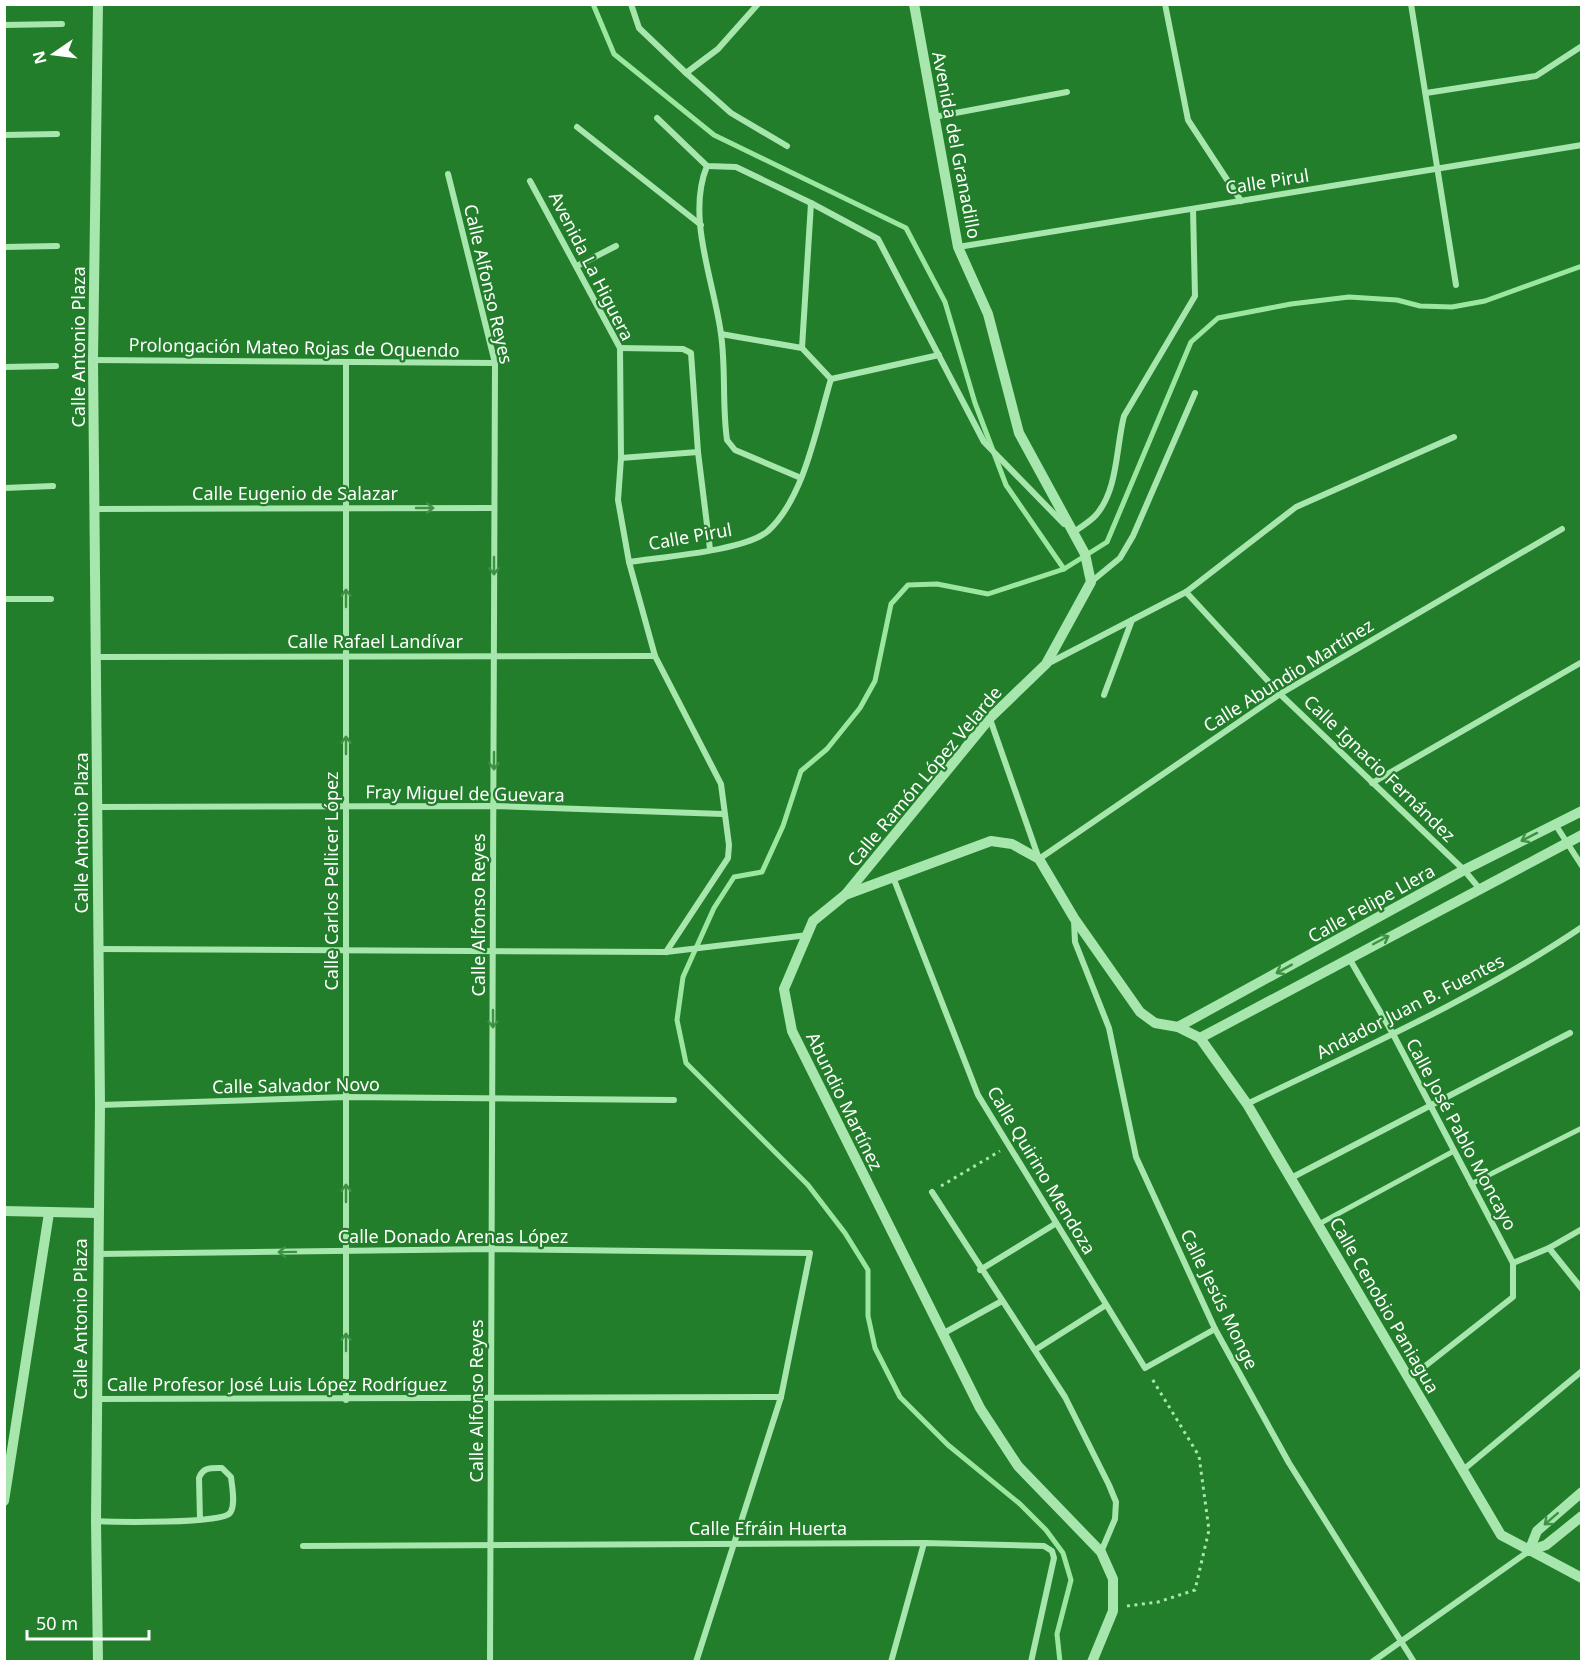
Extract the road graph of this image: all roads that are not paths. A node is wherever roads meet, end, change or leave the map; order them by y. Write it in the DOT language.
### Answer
graph roads {
  1 [pos="98,4"];
  2 [pos="632,4"];
  3 [pos="758,4"];
  4 [pos="914,4"];
  5 [pos="1165,4"];
  6 [pos="1411,4"];
  7 [pos="62,24"];
  8 [pos="4,25"];
  9 [pos="1581,46"];
  10 [pos="686,73"];
  11 [pos="1067,92"];
  12 [pos="1426,93"];
  13 [pos="934,117"];
  14 [pos="657,118"];
  15 [pos="577,127"];
  16 [pos="57,134"];
  17 [pos="4,135"];
  18 [pos="1581,145"];
  19 [pos="787,146"];
  20 [pos="707,166"];
  21 [pos="1438,169"];
  22 [pos="448,174"];
  23 [pos="530,181"];
  24 [pos="1240,201"];
  25 [pos="811,203"];
  26 [pos="1193,209"];
  27 [pos="701,225"];
  28 [pos="57,246"];
  29 [pos="616,246"];
  30 [pos="4,247"];
  31 [pos="958,247"];
  32 [pos="577,266"];
  33 [pos="1456,285"];
  34 [pos="721,334"];
  35 [pos="620,348"];
  36 [pos="802,348"];
  37 [pos="939,356"];
  38 [pos="93,360"];
  39 [pos="345,362"];
  40 [pos="495,363"];
  41 [pos="56,366"];
  42 [pos="4,367"];
  43 [pos="831,379"];
  44 [pos="1195,393"];
  45 [pos="1454,437"];
  46 [pos="698,452"];
  47 [pos="621,458"];
  48 [pos="801,478"];
  49 [pos="52,486"];
  50 [pos="4,488"];
  51 [pos="495,507"];
  52 [pos="346,508"];
  53 [pos="95,509"];
  54 [pos="1562,529"];
  55 [pos="1073,533"];
  56 [pos="713,549"];
  57 [pos="629,562"];
  58 [pos="1091,578"];
  59 [pos="1186,592"];
  60 [pos="4,599"];
  61 [pos="51,599"];
  62 [pos="1132,620"];
  63 [pos="346,656"];
  64 [pos="494,656"];
  65 [pos="655,656"];
  66 [pos="96,657"];
  67 [pos="1581,662"];
  68 [pos="1046,664"];
  69 [pos="1280,694"];
  70 [pos="1104,695"];
  71 [pos="990,718"];
  72 [pos="1372,783"];
  73 [pos="346,806"];
  74 [pos="493,806"];
  75 [pos="97,807"];
  76 [pos="1581,811"];
  77 [pos="723,814"];
  78 [pos="1555,824"];
  79 [pos="1581,835"];
  80 [pos="1567,843"];
  81 [pos="1039,859"];
  82 [pos="1581,866"];
  83 [pos="1464,870"];
  84 [pos="893,876"];
  85 [pos="1479,888"];
  86 [pos="845,896"];
  87 [pos="1074,918"];
  88 [pos="1581,927"];
  89 [pos="808,935"];
  90 [pos="98,949"];
  91 [pos="346,950"];
  92 [pos="493,951"];
  93 [pos="666,952"];
  94 [pos="1349,957"];
  95 [pos="1178,1027"];
  96 [pos="1570,1033"];
  97 [pos="1393,1034"];
  98 [pos="1200,1038"];
  99 [pos="346,1097"];
  100 [pos="492,1098"];
  101 [pos="674,1100"];
  102 [pos="1247,1104"];
  103 [pos="100,1105"];
  104 [pos="1431,1107"];
  105 [pos="1581,1128"];
  106 [pos="1455,1151"];
  107 [pos="1291,1178"];
  108 [pos="1472,1184"];
  109 [pos="932,1192"];
  110 [pos="4,1211"];
  111 [pos="97,1213"];
  112 [pos="49,1214"];
  113 [pos="1056,1224"];
  114 [pos="1319,1224"];
  115 [pos="1581,1230"];
  116 [pos="1549,1248"];
  117 [pos="492,1249"];
  118 [pos="346,1252"];
  119 [pos="97,1254"];
  120 [pos="1513,1263"];
  121 [pos="980,1270"];
  122 [pos="1581,1289"];
  123 [pos="1002,1300"];
  124 [pos="1106,1305"];
  125 [pos="1215,1329"];
  126 [pos="944,1333"];
  127 [pos="1035,1350"];
  128 [pos="1581,1371"];
  129 [pos="1410,1378"];
  130 [pos="781,1397"];
  131 [pos="97,1399"];
  132 [pos="346,1400"];
  133 [pos="491,1400"];
  134 [pos="1463,1470"];
  135 [pos="1581,1492"];
  136 [pos="4,1501"];
  137 [pos="1581,1516"];
  138 [pos="200,1520"];
  139 [pos="96,1521"];
  140 [pos="924,1543"];
  141 [pos="736,1544"];
  142 [pos="491,1545"];
  143 [pos="303,1546"];
  144 [pos="1528,1551"];
  145 [pos="1101,1552"];
  146 [pos="1581,1578"];
  147 [pos="1400,1641"];
  148 [pos="98,1662"];
  149 [pos="490,1662"];
  150 [pos="696,1662"];
  151 [pos="891,1662"];
  152 [pos="1031,1662"];
  153 [pos="1092,1662"];
  154 [pos="1372,1662"];
  155 [pos="1413,1662"];
  1 -- 38 [label="street, Calle Antonio Plaza"];
  2 -- 10 [label="street"];
  3 -- 10 [label="street"];
  4 -- 13 [label="street, Avenida del Granadillo"];
  5 -- 24 [label="street"];
  6 -- 12 [label="street"];
  7 -- 8 [label="street"];
  9 -- 12 [label="street"];
  10 -- 19 [label="street"];
  11 -- 13 [label="street"];
  12 -- 21 [label="street"];
  13 -- 31 [label="street, Avenida del Granadillo"];
  14 -- 20 [label="street"];
  15 -- 27 [label="street"];
  16 -- 17 [label="street"];
  18 -- 21 [label="street, Calle Pirul"];
  20 -- 25 [label="street"];
  20 -- 27 [label="street"];
  21 -- 24 [label="street, Calle Pirul"];
  21 -- 33 [label="street"];
  22 -- 40 [label="street, Calle Alfonso Reyes"];
  23 -- 32 [label="street, Avenida La Higuera"];
  24 -- 26 [label="street, Calle Pirul"];
  25 -- 36 [label="street"];
  25 -- 37 [label="street"];
  26 -- 31 [label="street, Calle Pirul"];
  26 -- 55 [label="street"];
  27 -- 34 [label="street"];
  28 -- 30 [label="street"];
  29 -- 32 [label="street"];
  31 -- 55 [label="street, Avenida del Granadillo"];
  32 -- 35 [label="street, Avenida La Higuera"];
  34 -- 36 [label="street"];
  34 -- 48 [label="street"];
  35 -- 46 [label="street"];
  35 -- 47 [label="street, Avenida La Higuera"];
  36 -- 43 [label="street"];
  37 -- 43 [label="street"];
  37 -- 55 [label="street"];
  38 -- 39 [label="street, Prolongación Mateo Rojas de Oquendo"];
  38 -- 53 [label="street, Calle Antonio Plaza"];
  39 -- 40 [label="street, Prolongación Mateo Rojas de Oquendo"];
  39 -- 52 [label="street, Calle Carlos Pellicer López"];
  40 -- 51 [label="street, Calle Alfonso Reyes"];
  41 -- 42 [label="street"];
  43 -- 48 [label="street, Calle Pirul"];
  44 -- 58 [label="street"];
  45 -- 59 [label="street"];
  46 -- 47 [label="street"];
  46 -- 56 [label="street"];
  47 -- 57 [label="street, Avenida La Higuera"];
  48 -- 56 [label="street, Calle Pirul"];
  49 -- 50 [label="street"];
  52 -- 51 [label="street, Calle Eugenio de Salazar, one-way"];
  51 -- 64 [label="street, Calle Alfonso Reyes, one-way"];
  52 -- 53 [label="street, Calle Eugenio de Salazar"];
  63 -- 52 [label="street, Calle Carlos Pellicer López, one-way"];
  53 -- 66 [label="street, Calle Antonio Plaza"];
  54 -- 69 [label="street, Calle Abundio Martínez"];
  55 -- 58 [label="street, Avenida del Granadillo"];
  56 -- 57 [label="street, Calle Pirul"];
  57 -- 65 [label="street, Avenida La Higuera"];
  58 -- 68 [label="street, Calle Ramón López Velarde"];
  59 -- 62 [label="street"];
  59 -- 69 [label="street, Calle Ignacio Fernández"];
  60 -- 61 [label="street"];
  62 -- 68 [label="street"];
  62 -- 70 [label="street"];
  63 -- 64 [label="street, Calle Rafael Landívar"];
  63 -- 66 [label="street, Calle Rafael Landívar"];
  73 -- 63 [label="street, Calle Carlos Pellicer López, one-way"];
  64 -- 65 [label="street, Calle Rafael Landívar"];
  64 -- 74 [label="street, Calle Alfonso Reyes, one-way"];
  65 -- 77 [label="street, Avenida La Higuera"];
  66 -- 75 [label="street, Calle Antonio Plaza"];
  67 -- 72 [label="street"];
  68 -- 71 [label="street, Calle Ramón López Velarde"];
  69 -- 72 [label="street, Calle Ignacio Fernández"];
  69 -- 81 [label="street, Calle Abundio Martínez"];
  71 -- 81 [label="street"];
  71 -- 86 [label="street, Calle Ramón López Velarde"];
  72 -- 83 [label="street, Calle Ignacio Fernández"];
  73 -- 74 [label="street, Fray Miguel de Guevara"];
  73 -- 75 [label="street, Fray Miguel de Guevara"];
  73 -- 91 [label="street, Calle Carlos Pellicer López"];
  74 -- 77 [label="street, Fray Miguel de Guevara"];
  74 -- 92 [label="street, Calle Alfonso Reyes"];
  75 -- 90 [label="street, Calle Antonio Plaza"];
  76 -- 78 [label="street, Calle Felipe Llera"];
  77 -- 93 [label="street, Avenida La Higuera"];
  78 -- 80 [label="street"];
  78 -- 83 [label="street, Calle Felipe Llera, one-way"];
  79 -- 80 [label="street, Calle Felipe Llera"];
  80 -- 82 [label="street"];
  80 -- 85 [label="street, Calle Felipe Llera"];
  81 -- 84 [label="street, Abundio Martínez"];
  81 -- 87 [label="street, Abundio Martínez"];
  83 -- 85 [label="street, Calle Ignacio Fernández"];
  83 -- 95 [label="street, Calle Felipe Llera, one-way"];
  84 -- 86 [label="street, Abundio Martínez"];
  84 -- 113 [label="street, Calle Quirino Mendoza"];
  94 -- 85 [label="street, Calle Felipe Llera, one-way"];
  86 -- 89 [label="street, Abundio Martínez"];
  87 -- 95 [label="street, Abundio Martínez"];
  87 -- 125 [label="street, Calle Jesús Monge"];
  88 -- 97 [label="street, Andador Juan B. Fuentes"];
  89 -- 93 [label="street"];
  89 -- 126 [label="street, Abundio Martínez"];
  90 -- 91 [label="street"];
  90 -- 103 [label="street, Calle Antonio Plaza"];
  91 -- 92 [label="street"];
  91 -- 99 [label="street, Calle Carlos Pellicer López"];
  92 -- 93 [label="street"];
  92 -- 100 [label="street, Calle Alfonso Reyes, one-way"];
  94 -- 97 [label="street, Calle José Pablo Moncayo"];
  94 -- 98 [label="street, Calle Felipe Llera"];
  95 -- 98 [label="street, Calle Cenobio Paniagua"];
  96 -- 104 [label="street"];
  97 -- 102 [label="street, Andador Juan B. Fuentes"];
  97 -- 104 [label="street, Calle José Pablo Moncayo"];
  98 -- 102 [label="street, Calle Cenobio Paniagua"];
  99 -- 100 [label="street, Calle Salvador Novo"];
  99 -- 103 [label="street, Calle Salvador Novo"];
  118 -- 99 [label="street, Calle Carlos Pellicer López, one-way"];
  100 -- 101 [label="street, Calle Salvador Novo"];
  100 -- 117 [label="street, Calle Alfonso Reyes"];
  102 -- 107 [label="street, Calle Cenobio Paniagua"];
  103 -- 111 [label="street, Calle Antonio Plaza"];
  104 -- 106 [label="street, Calle José Pablo Moncayo"];
  104 -- 107 [label="street"];
  105 -- 108 [label="street"];
  106 -- 108 [label="street, Calle José Pablo Moncayo"];
  106 -- 114 [label="street"];
  107 -- 114 [label="street, Calle Cenobio Paniagua"];
  108 -- 120 [label="street, Calle José Pablo Moncayo"];
  109 -- 121 [label="street"];
  110 -- 112 [label="street"];
  111 -- 112 [label="street"];
  111 -- 119 [label="street, Calle Antonio Plaza"];
  112 -- 136 [label="street"];
  113 -- 121 [label="street"];
  113 -- 124 [label="street, Calle Quirino Mendoza"];
  114 -- 129 [label="street, Calle Cenobio Paniagua"];
  115 -- 116 [label="street"];
  116 -- 120 [label="street"];
  116 -- 122 [label="street"];
  117 -- 118 [label="street, Calle Donado Arenas López"];
  117 -- 130 [label="street, Calle Donado Arenas López"];
  117 -- 133 [label="street, Calle Alfonso Reyes"];
  118 -- 119 [label="street, Calle Donado Arenas López, one-way"];
  132 -- 118 [label="street, Calle Carlos Pellicer López, one-way"];
  119 -- 131 [label="street, Calle Antonio Plaza"];
  120 -- 129 [label="street"];
  121 -- 123 [label="street"];
  123 -- 126 [label="street"];
  123 -- 127 [label="street"];
  124 -- 125 [label="street, Calle Quirino Mendoza"];
  124 -- 127 [label="street"];
  125 -- 147 [label="street, Calle Jesús Monge"];
  126 -- 145 [label="street, Abundio Martínez"];
  127 -- 145 [label="street"];
  128 -- 134 [label="street"];
  129 -- 134 [label="street, Calle Cenobio Paniagua"];
  130 -- 133 [label="street, Calle Profesor José Luis López Rodríguez"];
  130 -- 141 [label="street"];
  131 -- 132 [label="street, Calle Profesor José Luis López Rodríguez"];
  131 -- 139 [label="street, Calle Antonio Plaza"];
  132 -- 133 [label="street, Calle Profesor José Luis López Rodríguez"];
  133 -- 142 [label="street, Calle Alfonso Reyes"];
  134 -- 144 [label="street, Calle Cenobio Paniagua"];
  135 -- 144 [label="street, one-way"];
  137 -- 144 [label="street"];
  138 -- 138 [label="street"];
  138 -- 139 [label="street"];
  139 -- 148 [label="street, Calle Antonio Plaza"];
  140 -- 141 [label="street, Calle Efráin Huerta"];
  140 -- 151 [label="street"];
  140 -- 152 [label="street, Calle Efráin Huerta"];
  141 -- 142 [label="street, Calle Efráin Huerta"];
  141 -- 150 [label="street"];
  142 -- 143 [label="street, Calle Efráin Huerta"];
  142 -- 149 [label="street, Calle Alfonso Reyes"];
  144 -- 146 [label="street, Calle Cenobio Paniagua"];
  144 -- 147 [label="street"];
  145 -- 153 [label="street, Abundio Martínez"];
  147 -- 154 [label="street"];
  147 -- 155 [label="street, Calle Jesús Monge"];
}
